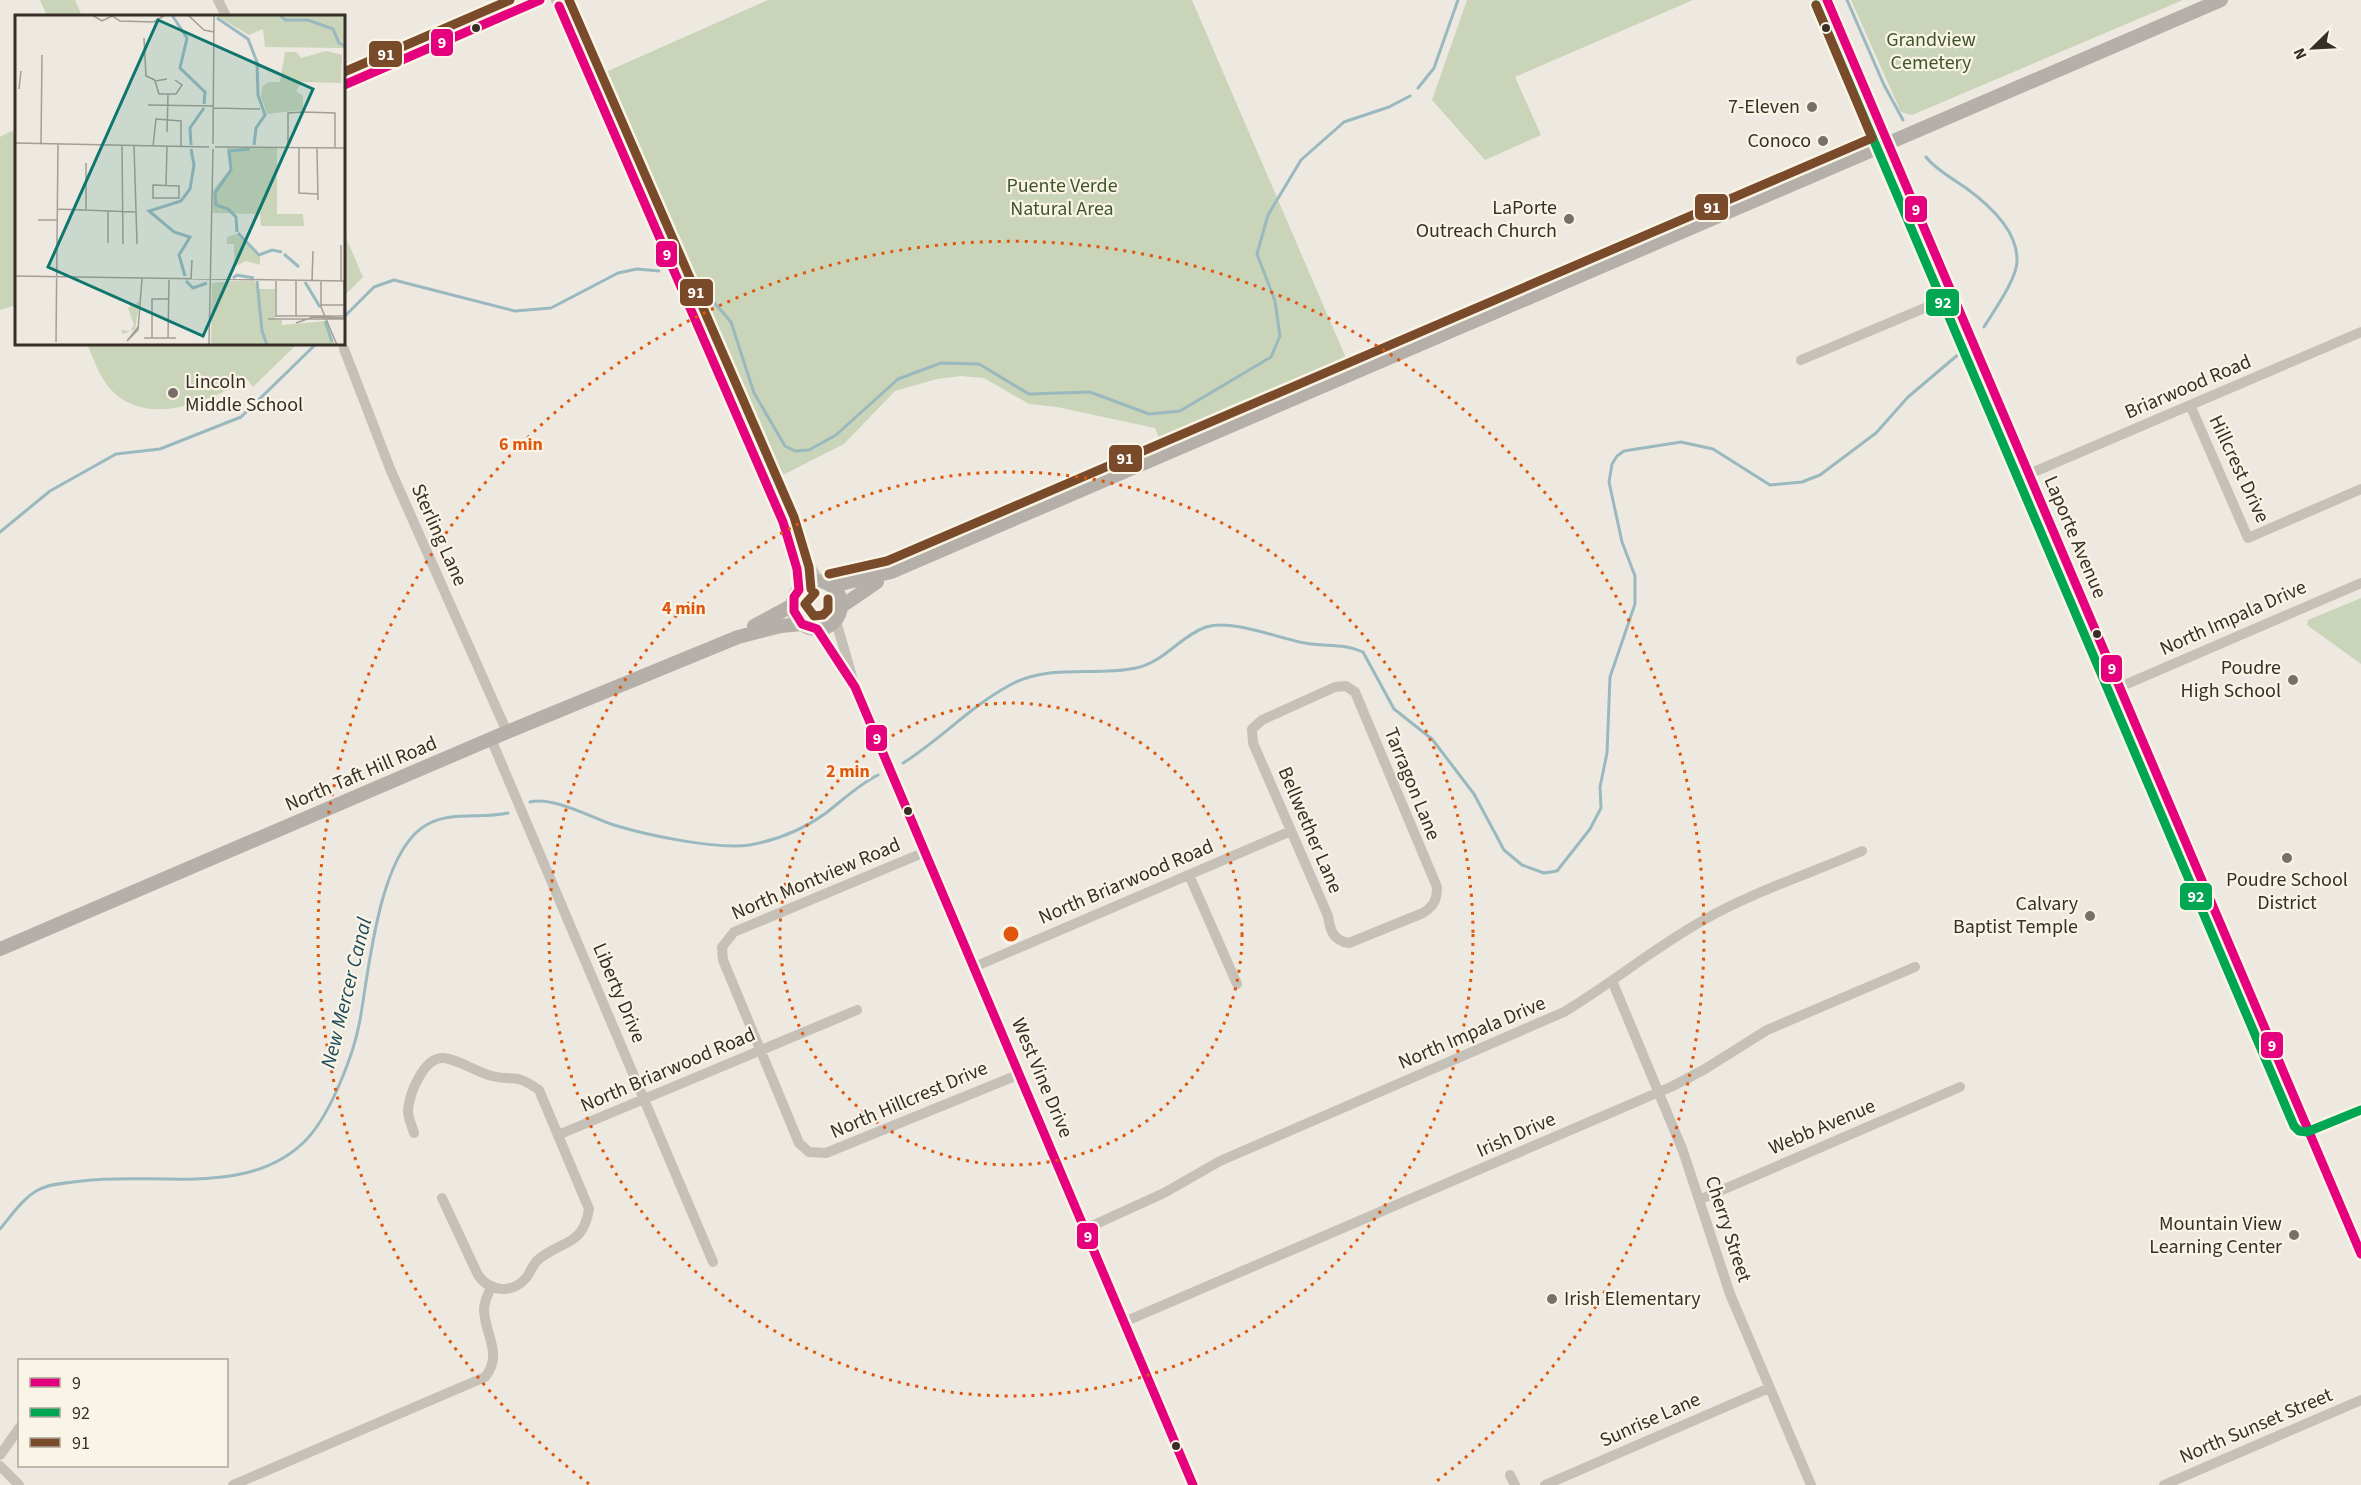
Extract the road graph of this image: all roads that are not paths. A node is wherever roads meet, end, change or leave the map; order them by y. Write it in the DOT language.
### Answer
graph roads {
  1 [pos="218,0"];
  2 [pos="540,0"];
  3 [pos="556,0"];
  4 [pos="1827,0"];
  5 [pos="2221,0"];
  6 [pos="226,15"];
  7 [pos="345,85"];
  8 [pos="1888,144"];
  9 [pos="1953,296"];
  10 [pos="2361,332"];
  11 [pos="344,349"];
  12 [pos="1801,360"];
  13 [pos="2190,405"];
  14 [pos="2028,474"];
  15 [pos="2361,489"];
  16 [pos="783,522"];
  17 [pos="891,572"];
  18 [pos="2361,583"];
  19 [pos="825,584"];
  20 [pos="799,590"];
  21 [pos="793,605"];
  22 [pos="842,606"];
  23 [pos="836,621"];
  24 [pos="802,624"];
  25 [pos="817,629"];
  26 [pos="738,637"];
  27 [pos="855,687"];
  28 [pos="2120,687"];
  29 [pos="1252,729"];
  30 [pos="507,732"];
  31 [pos="491,739"];
  32 [pos="1292,831"];
  33 [pos="1862,851"];
  34 [pos="926,852"];
  35 [pos="1189,875"];
  36 [pos="1342,942"];
  37 [pos="0,949"];
  38 [pos="974,967"];
  39 [pos="1915,967"];
  40 [pos="1613,982"];
  41 [pos="1236,984"];
  42 [pos="857,1010"];
  43 [pos="761,1050"];
  44 [pos="1020,1074"];
  45 [pos="1960,1087"];
  46 [pos="1660,1091"];
  47 [pos="644,1098"];
  48 [pos="414,1133"];
  49 [pos="558,1135"];
  50 [pos="442,1198"];
  51 [pos="1699,1200"];
  52 [pos="1085,1229"];
  53 [pos="2361,1254"];
  54 [pos="713,1262"];
  55 [pos="491,1287"];
  56 [pos="1124,1322"];
  57 [pos="1768,1388"];
  58 [pos="2361,1400"];
  59 [pos="18,1431"];
  60 [pos="0,1455"];
  61 [pos="0,1466"];
  62 [pos="19,1485"];
  63 [pos="233,1485"];
  64 [pos="1193,1485"];
  65 [pos="1545,1485"];
  66 [pos="1811,1485"];
  67 [pos="2164,1485"];
  1 -- 6 [label="street"];
  2 -- 7 [label="street"];
  3 -- 16 [label="street"];
  4 -- 8 [label="street, Laporte Avenue"];
  5 -- 8 [label="main road"];
  8 -- 9 [label="street, Laporte Avenue"];
  8 -- 17 [label="main road"];
  9 -- 12 [label="street"];
  9 -- 14 [label="street, Laporte Avenue"];
  10 -- 13 [label="street, Briarwood Road"];
  11 -- 30 [label="street, Sterling Lane"];
  13 -- 14 [label="street, Briarwood Road"];
  13 -- 15 [label="street, Hillcrest Drive"];
  14 -- 28 [label="street, Laporte Avenue"];
  16 -- 19 [label="street"];
  16 -- 20 [label="street"];
  17 -- 19 [label="main road"];
  17 -- 22 [label="main road"];
  18 -- 28 [label="street, North Impala Drive"];
  19 -- 20 [label="main road"];
  19 -- 22 [label="main road"];
  20 -- 21 [label="main road"];
  21 -- 24 [label="main road"];
  21 -- 26 [label="main road, North Taft Hill Road"];
  22 -- 23 [label="main road"];
  23 -- 25 [label="main road"];
  23 -- 27 [label="street, West Vine Drive"];
  24 -- 25 [label="main road"];
  24 -- 26 [label="main road, North Taft Hill Road"];
  25 -- 27 [label="street, West Vine Drive"];
  26 -- 30 [label="main road, North Taft Hill Road"];
  27 -- 34 [label="street, West Vine Drive"];
  28 -- 53 [label="street, Laporte Avenue"];
  29 -- 32 [label="street, Bellwether Lane"];
  29 -- 36 [label="street, Tarragon Lane"];
  30 -- 31 [label="main road, North Taft Hill Road"];
  31 -- 37 [label="main road, North Taft Hill Road"];
  31 -- 47 [label="street, Liberty Drive"];
  32 -- 35 [label="street, North Briarwood Road"];
  32 -- 36 [label="street, Bellwether Lane"];
  33 -- 40 [label="street, North Impala Drive"];
  34 -- 38 [label="street, West Vine Drive"];
  34 -- 43 [label="street, North Montview Road"];
  35 -- 38 [label="street, North Briarwood Road"];
  35 -- 41 [label="street"];
  38 -- 44 [label="street, West Vine Drive"];
  39 -- 46 [label="street, Irish Drive"];
  40 -- 46 [label="street, Cherry Street"];
  40 -- 52 [label="street, North Impala Drive"];
  42 -- 43 [label="street, North Briarwood Road"];
  43 -- 44 [label="street, North Hillcrest Drive"];
  43 -- 47 [label="street, North Briarwood Road"];
  44 -- 52 [label="street, West Vine Drive"];
  45 -- 51 [label="street, Webb Avenue"];
  46 -- 51 [label="street, Cherry Street"];
  46 -- 56 [label="street, Irish Drive"];
  47 -- 49 [label="street, North Briarwood Road"];
  47 -- 54 [label="street, Liberty Drive"];
  48 -- 49 [label="street"];
  49 -- 55 [label="street"];
  50 -- 55 [label="street"];
  51 -- 57 [label="street, Cherry Street"];
  52 -- 56 [label="street, West Vine Drive"];
  55 -- 63 [label="street"];
  56 -- 64 [label="street, West Vine Drive"];
  57 -- 65 [label="street, Sunrise Lane"];
  57 -- 66 [label="street, Cherry Street"];
  58 -- 67 [label="street, North Sunset Street"];
  59 -- 60 [label="street"];
  61 -- 62 [label="street"];
}
